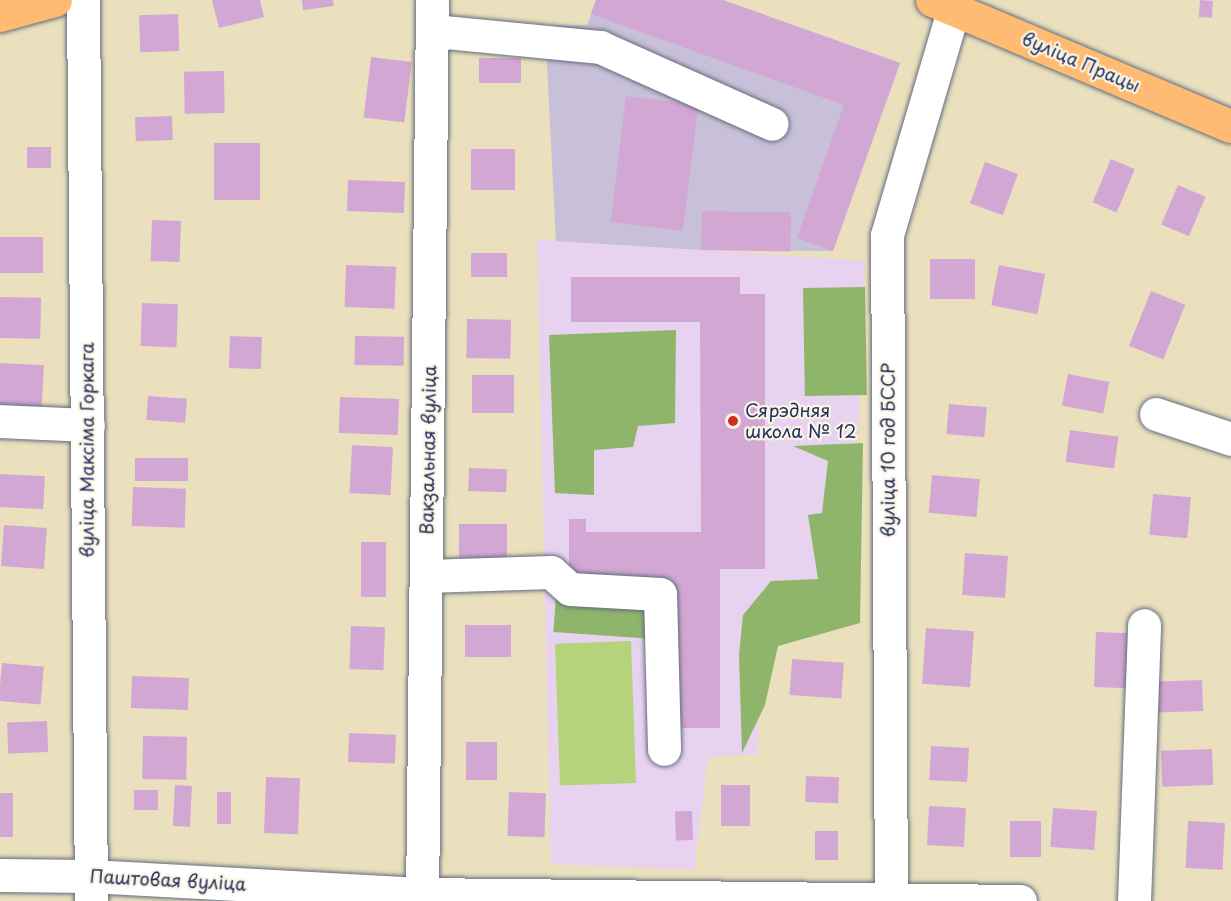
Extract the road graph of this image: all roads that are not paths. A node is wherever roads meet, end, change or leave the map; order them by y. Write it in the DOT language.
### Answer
graph roads {
  1 [pos="55,0"];
  2 [pos="84,0"];
  3 [pos="943,4"];
  4 [pos="0,15"];
  5 [pos="433,15"];
  6 [pos="772,124"];
  7 [pos="1231,126"];
  8 [pos="1156,414"];
  9 [pos="0,422"];
  10 [pos="88,425"];
  11 [pos="1231,439"];
  12 [pos="426,576"];
  13 [pos="1144,625"];
  14 [pos="664,749"];
  15 [pos="0,875"];
  16 [pos="91,888"];
  17 [pos="422,897"];
  18 [pos="891,900"];
  19 [pos="1020,901"];
  20 [pos="1134,901"];
  1 -- 4 [label="main road"];
  2 -- 10 [label="street, вуліца Максіма Горкага"];
  3 -- 7 [label="main road, вуліца Працы"];
  3 -- 18 [label="street, вуліца 10 год БССР"];
  5 -- 6 [label="street"];
  5 -- 12 [label="street, Вакзальная вуліца"];
  8 -- 11 [label="street"];
  9 -- 10 [label="street"];
  10 -- 16 [label="street, вуліца Максіма Горкага"];
  12 -- 14 [label="street"];
  12 -- 17 [label="street, Вакзальная вуліца"];
  13 -- 20 [label="street"];
  15 -- 16 [label="street, Паштовая вуліца"];
  16 -- 17 [label="street, Паштовая вуліца"];
  17 -- 18 [label="street, Паштовая вуліца"];
  18 -- 19 [label="street, Паштовая вуліца"];
}
